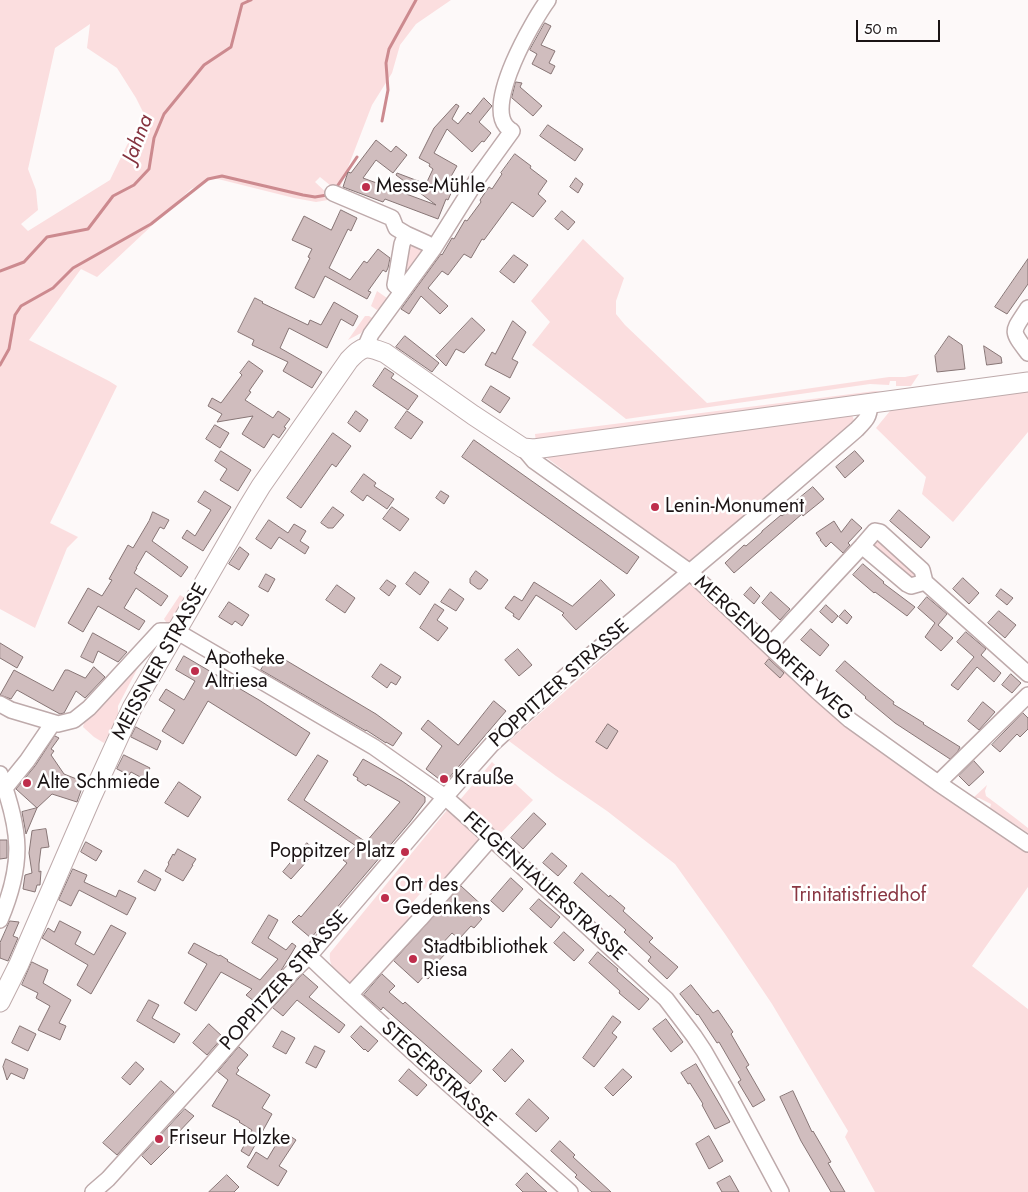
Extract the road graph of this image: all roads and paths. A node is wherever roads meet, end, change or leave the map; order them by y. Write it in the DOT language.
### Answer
graph roads {
  1 [pos="548,0"];
  2 [pos="333,194"];
  3 [pos="406,234"];
  4 [pos="434,248"];
  5 [pos="402,291"];
  6 [pos="1028,308"];
  7 [pos="365,348"];
  8 [pos="1028,353"];
  9 [pos="1028,382"];
  10 [pos="870,404"];
  11 [pos="523,448"];
  12 [pos="862,546"];
  13 [pos="690,572"];
  14 [pos="925,582"];
  15 [pos="176,631"];
  16 [pos="769,646"];
  17 [pos="1028,674"];
  18 [pos="1028,695"];
  19 [pos="0,704"];
  20 [pos="56,724"];
  21 [pos="3,781"];
  22 [pos="938,783"];
  23 [pos="444,797"];
  24 [pos="492,838"];
  25 [pos="1028,844"];
  26 [pos="0,920"];
  27 [pos="309,956"];
  28 [pos="350,995"];
  29 [pos="0,1002"];
  30 [pos="93,1192"];
  31 [pos="570,1192"];
  32 [pos="781,1192"];
  1 -- 4 [label="street"];
  2 -- 3 [label="street"];
  3 -- 4 [label="street"];
  3 -- 5 [label="street"];
  4 -- 5 [label="street"];
  5 -- 7 [label="street"];
  6 -- 8 [label="street"];
  7 -- 11 [label="main road"];
  7 -- 15 [label="main road, MEISSNER STRASSE"];
  9 -- 10 [label="main road"];
  10 -- 11 [label="main road"];
  10 -- 13 [label="street, POPPITZER STRASSE"];
  11 -- 13 [label="street, MERGENDORFER WEG"];
  12 -- 14 [label="street"];
  12 -- 14 [label="street"];
  12 -- 16 [label="street"];
  13 -- 16 [label="street, MERGENDORFER WEG"];
  13 -- 23 [label="street, POPPITZER STRASSE"];
  14 -- 17 [label="street"];
  15 -- 20 [label="street"];
  15 -- 23 [label="street, FELGENHAUERSTRASSE"];
  15 -- 29 [label="main road, MEISSNER STRASSE"];
  16 -- 22 [label="street, MERGENDORFER WEG"];
  18 -- 22 [label="street"];
  19 -- 20 [label="street"];
  20 -- 21 [label="street"];
  21 -- 26 [label="street"];
  22 -- 25 [label="street, MERGENDORFER WEG"];
  23 -- 24 [label="street, FELGENHAUERSTRASSE"];
  23 -- 27 [label="street, POPPITZER STRASSE"];
  24 -- 28 [label="street"];
  24 -- 32 [label="street, FELGENHAUERSTRASSE"];
  27 -- 28 [label="street, STEGERSTRASSE"];
  27 -- 30 [label="street, POPPITZER STRASSE"];
  28 -- 31 [label="street, STEGERSTRASSE"];
}
